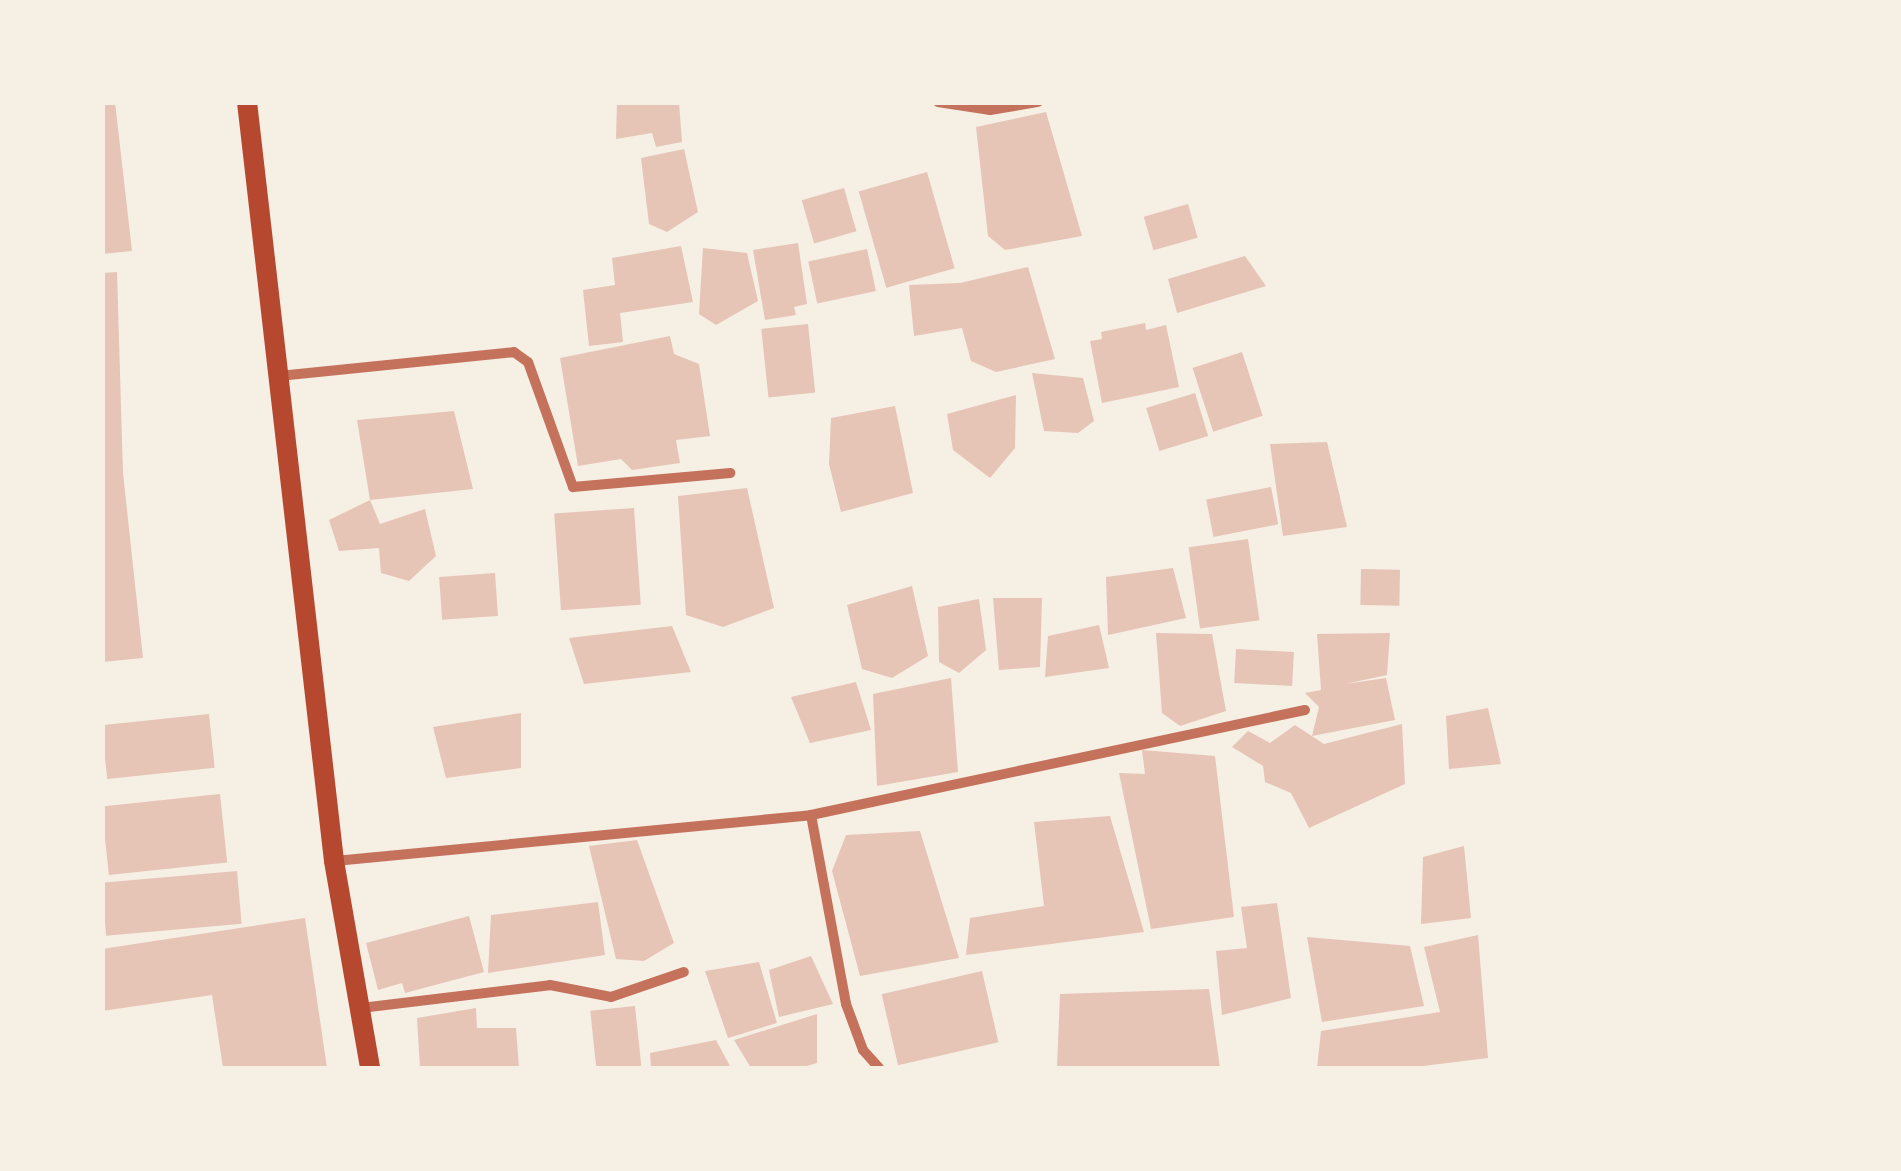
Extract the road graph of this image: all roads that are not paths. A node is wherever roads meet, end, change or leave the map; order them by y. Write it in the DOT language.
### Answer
graph roads {
  1 [pos="248,102"];
  2 [pos="938,102"];
  3 [pos="1038,102"];
  4 [pos="278,376"];
  5 [pos="730,473"];
  6 [pos="1306,710"];
  7 [pos="811,815"];
  8 [pos="334,861"];
  9 [pos="684,972"];
  10 [pos="361,1008"];
  11 [pos="370,1068"];
  12 [pos="879,1068"];
  1 -- 4 [label="main road"];
  2 -- 3 [label="street"];
  4 -- 5 [label="street"];
  4 -- 8 [label="main road"];
  6 -- 7 [label="street"];
  7 -- 8 [label="street"];
  7 -- 12 [label="street"];
  8 -- 10 [label="main road"];
  9 -- 10 [label="street"];
  10 -- 11 [label="main road"];
}
